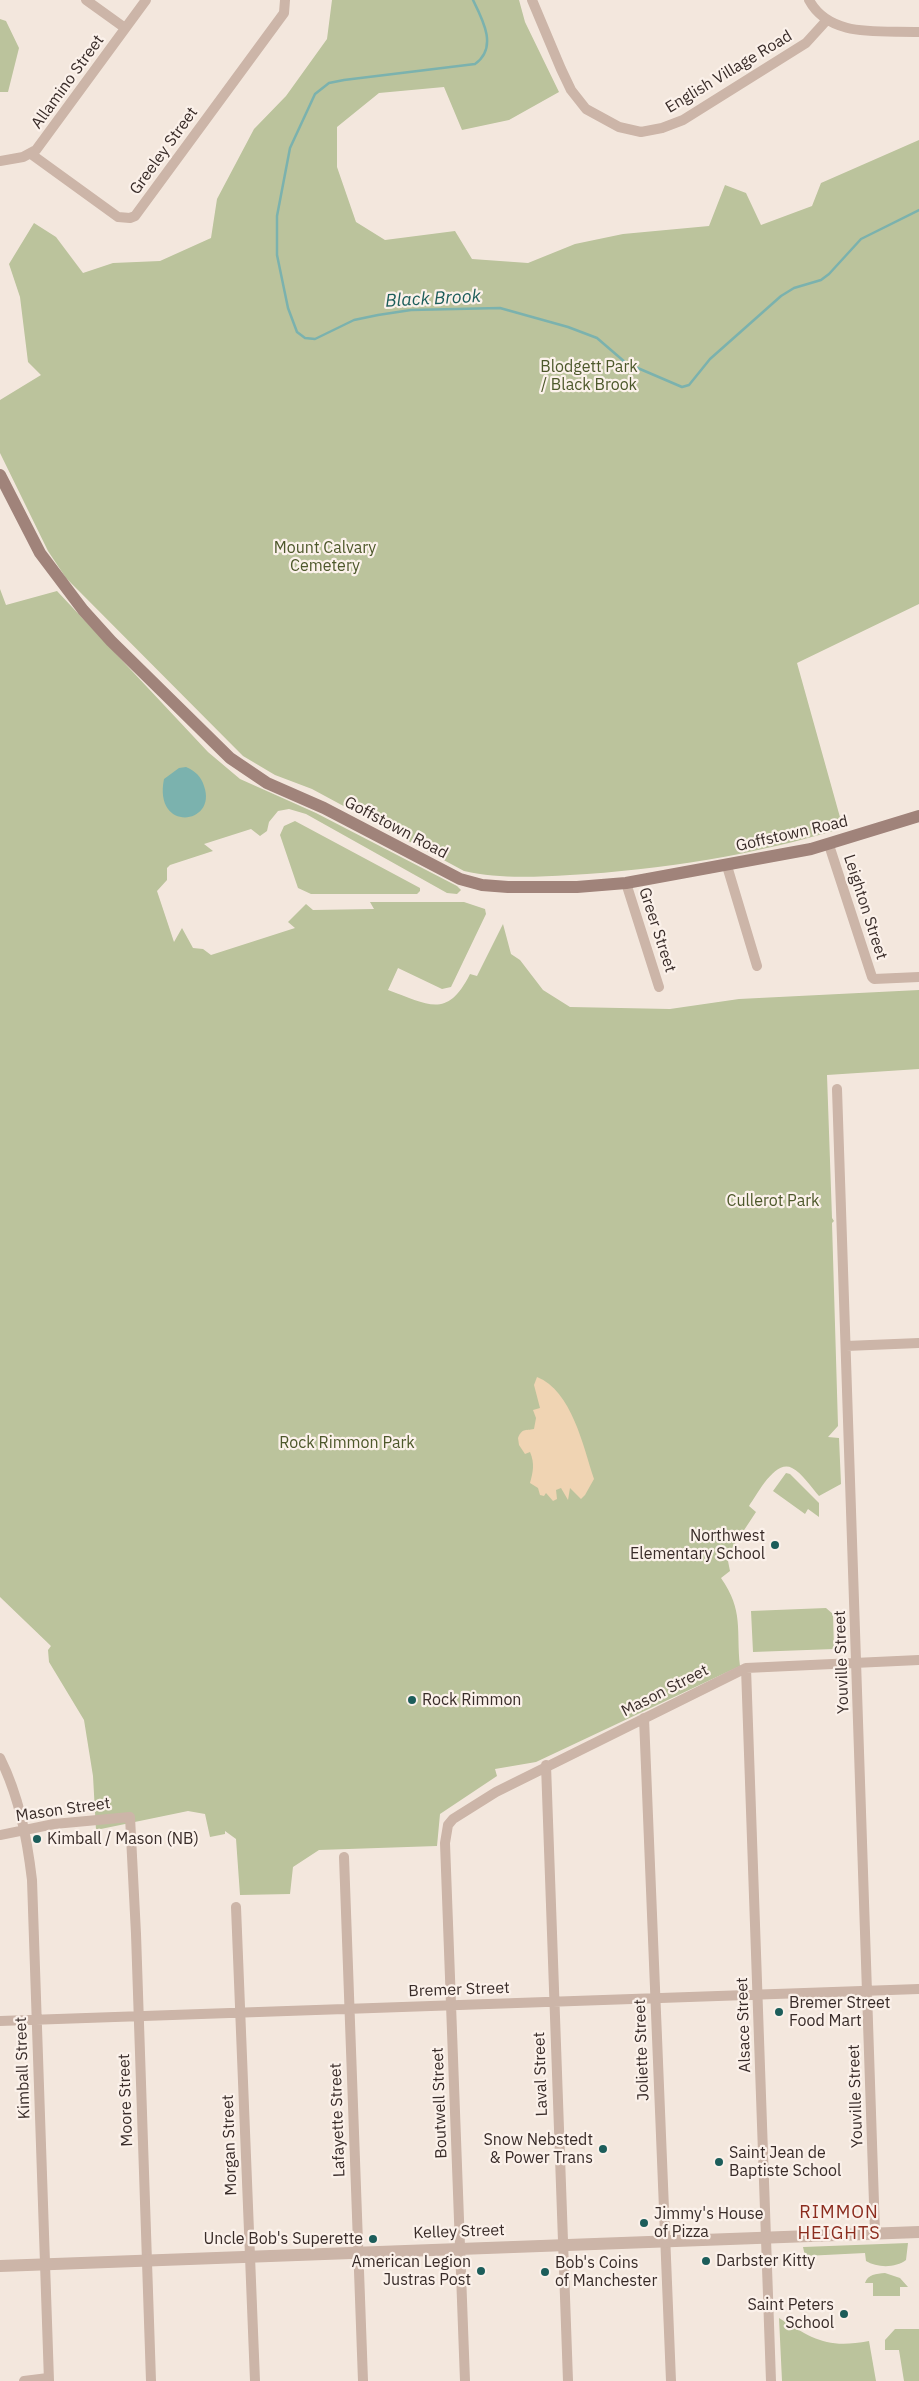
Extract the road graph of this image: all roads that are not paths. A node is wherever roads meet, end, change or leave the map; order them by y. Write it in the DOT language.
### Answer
graph roads {
  1 [pos="86,0"];
  2 [pos="146,0"];
  3 [pos="285,0"];
  4 [pos="532,0"];
  5 [pos="810,0"];
  6 [pos="826,21"];
  7 [pos="126,28"];
  8 [pos="919,32"];
  9 [pos="31,154"];
  10 [pos="0,161"];
  11 [pos="0,475"];
  12 [pos="919,816"];
  13 [pos="829,845"];
  14 [pos="727,866"];
  15 [pos="626,883"];
  16 [pos="757,966"];
  17 [pos="919,977"];
  18 [pos="659,986"];
  19 [pos="837,1089"];
  20 [pos="919,1343"];
  21 [pos="846,1346"];
  22 [pos="919,1660"];
  23 [pos="857,1663"];
  24 [pos="746,1668"];
  25 [pos="644,1718"];
  26 [pos="0,1758"];
  27 [pos="546,1765"];
  28 [pos="130,1817"];
  29 [pos="448,1825"];
  30 [pos="25,1830"];
  31 [pos="0,1835"];
  32 [pos="344,1857"];
  33 [pos="236,1907"];
  34 [pos="919,1989"];
  35 [pos="868,1990"];
  36 [pos="758,1994"];
  37 [pos="655,1998"];
  38 [pos="554,2001"];
  39 [pos="453,2005"];
  40 [pos="348,2008"];
  41 [pos="240,2012"];
  42 [pos="138,2016"];
  43 [pos="36,2019"];
  44 [pos="0,2021"];
  45 [pos="919,2232"];
  46 [pos="875,2233"];
  47 [pos="766,2237"];
  48 [pos="664,2241"];
  49 [pos="563,2244"];
  50 [pos="459,2248"];
  51 [pos="358,2252"];
  52 [pos="249,2256"];
  53 [pos="147,2259"];
  54 [pos="46,2264"];
  55 [pos="0,2266"];
  56 [pos="49,2379"];
  57 [pos="24,2381"];
  58 [pos="151,2381"];
  59 [pos="254,2381"];
  60 [pos="363,2381"];
  61 [pos="465,2381"];
  62 [pos="568,2381"];
  63 [pos="671,2381"];
  64 [pos="771,2381"];
  1 -- 7 [label="street"];
  2 -- 7 [label="street, Allamino Street"];
  3 -- 9 [label="street, Greeley Street"];
  4 -- 6 [label="street, English Village Road"];
  5 -- 6 [label="street"];
  6 -- 8 [label="street"];
  7 -- 9 [label="street, Allamino Street"];
  9 -- 10 [label="street"];
  11 -- 15 [label="main road, Goffstown Road"];
  12 -- 13 [label="main road, Goffstown Road"];
  13 -- 14 [label="main road, Goffstown Road"];
  13 -- 17 [label="street, Leighton Street"];
  14 -- 15 [label="main road, Goffstown Road"];
  14 -- 16 [label="street"];
  15 -- 18 [label="street, Greer Street"];
  19 -- 21 [label="street, Youville Street"];
  20 -- 21 [label="street"];
  21 -- 23 [label="street, Youville Street"];
  22 -- 23 [label="street, Mason Street"];
  23 -- 24 [label="street, Mason Street"];
  23 -- 35 [label="street, Youville Street"];
  24 -- 25 [label="street, Mason Street"];
  24 -- 36 [label="street, Alsace Street"];
  25 -- 27 [label="street, Mason Street"];
  25 -- 37 [label="street, Joliette Street"];
  26 -- 30 [label="street, Kimball Street"];
  27 -- 29 [label="street, Mason Street"];
  27 -- 38 [label="street, Laval Street"];
  28 -- 30 [label="street, Mason Street"];
  28 -- 42 [label="street, Moore Street"];
  29 -- 39 [label="street, Boutwell Street"];
  30 -- 31 [label="street, Mason Street"];
  30 -- 43 [label="street, Kimball Street"];
  32 -- 40 [label="street, Lafayette Street"];
  33 -- 41 [label="street, Morgan Street"];
  34 -- 35 [label="street, Bremer Street"];
  35 -- 36 [label="street, Bremer Street"];
  35 -- 46 [label="street, Youville Street"];
  36 -- 37 [label="street, Bremer Street"];
  36 -- 47 [label="street, Alsace Street"];
  37 -- 38 [label="street, Bremer Street"];
  37 -- 48 [label="street, Joliette Street"];
  38 -- 39 [label="street, Bremer Street"];
  38 -- 49 [label="street, Laval Street"];
  39 -- 40 [label="street, Bremer Street"];
  39 -- 50 [label="street, Boutwell Street"];
  40 -- 41 [label="street, Bremer Street"];
  40 -- 51 [label="street, Lafayette Street"];
  41 -- 42 [label="street, Bremer Street"];
  41 -- 52 [label="street, Morgan Street"];
  42 -- 43 [label="street, Bremer Street"];
  42 -- 53 [label="street, Moore Street"];
  43 -- 44 [label="street, Bremer Street"];
  43 -- 54 [label="street, Kimball Street"];
  45 -- 46 [label="street, Kelley Street"];
  46 -- 47 [label="street, Kelley Street"];
  47 -- 48 [label="street, Kelley Street"];
  47 -- 64 [label="street, Alsace Street"];
  48 -- 49 [label="street, Kelley Street"];
  48 -- 63 [label="street, Joliette Street"];
  49 -- 50 [label="street, Kelley Street"];
  49 -- 62 [label="street, Laval Street"];
  50 -- 51 [label="street, Kelley Street"];
  50 -- 61 [label="street, Boutwell Street"];
  51 -- 52 [label="street, Kelley Street"];
  51 -- 60 [label="street, Lafayette Street"];
  52 -- 53 [label="street, Kelley Street"];
  52 -- 59 [label="street, Morgan Street"];
  53 -- 54 [label="street, Kelley Street"];
  53 -- 58 [label="street, Moore Street"];
  54 -- 55 [label="street, Kelley Street"];
  54 -- 56 [label="street, Kimball Street"];
  56 -- 57 [label="street"];
}
